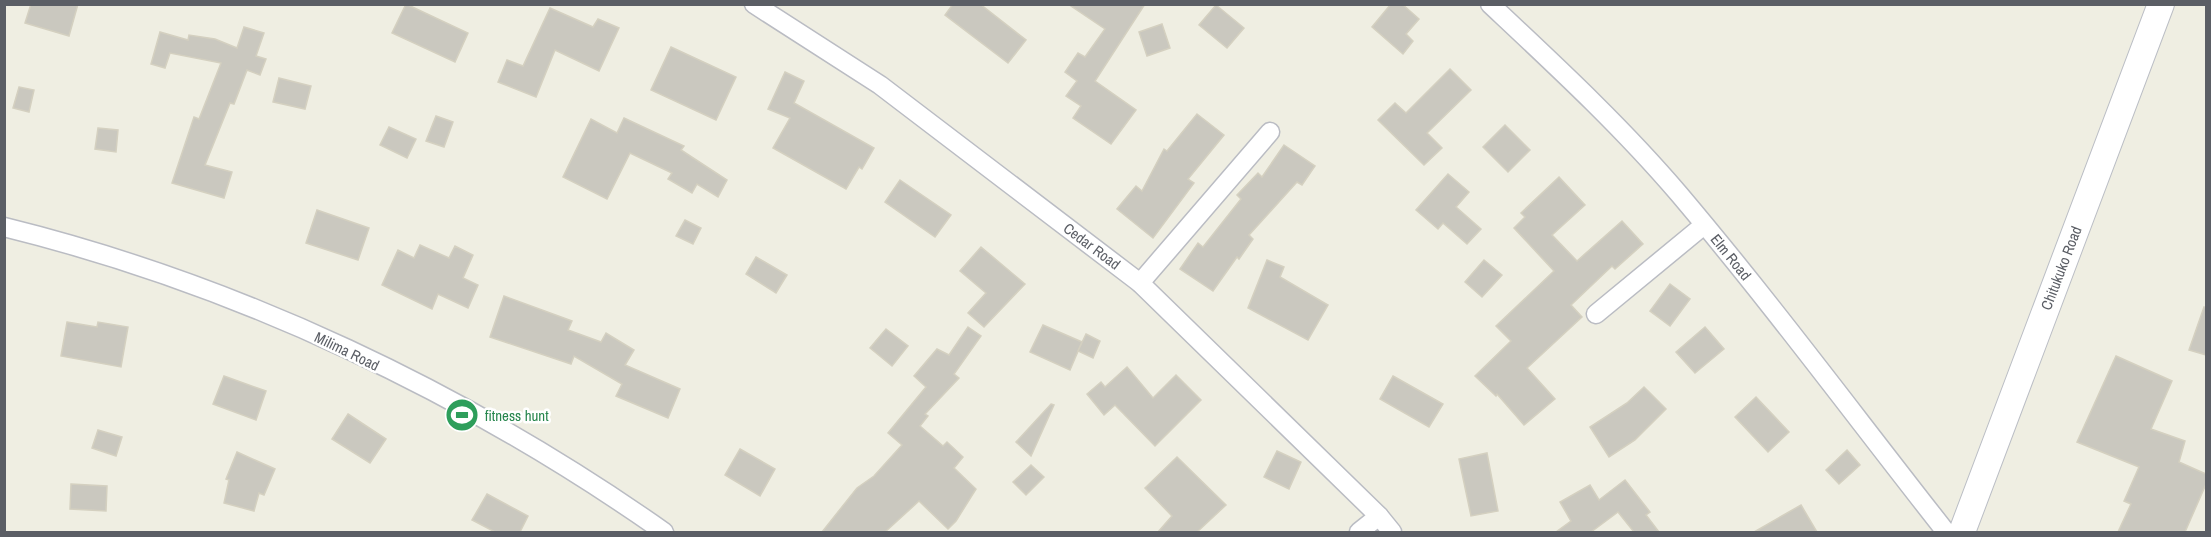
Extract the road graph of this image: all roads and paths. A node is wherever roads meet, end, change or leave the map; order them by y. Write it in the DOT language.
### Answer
graph roads {
  1 [pos="754,4"];
  2 [pos="1490,4"];
  3 [pos="2161,4"];
  4 [pos="1270,132"];
  5 [pos="1704,225"];
  6 [pos="4,228"];
  7 [pos="1140,283"];
  8 [pos="1596,314"];
  9 [pos="1379,516"];
  10 [pos="663,532"];
  11 [pos="1359,532"];
  12 [pos="1392,532"];
  13 [pos="1946,532"];
  14 [pos="1962,532"];
  1 -- 7 [label="street, Cedar Road"];
  2 -- 5 [label="street, Elm Road"];
  3 -- 14 [label="street, Chitukuko Road"];
  4 -- 7 [label="street"];
  5 -- 8 [label="street"];
  5 -- 13 [label="street, Elm Road"];
  6 -- 10 [label="street, Milima Road"];
  7 -- 9 [label="street, Cedar Road"];
  9 -- 11 [label="street"];
  9 -- 12 [label="street, Cedar Road"];
}
